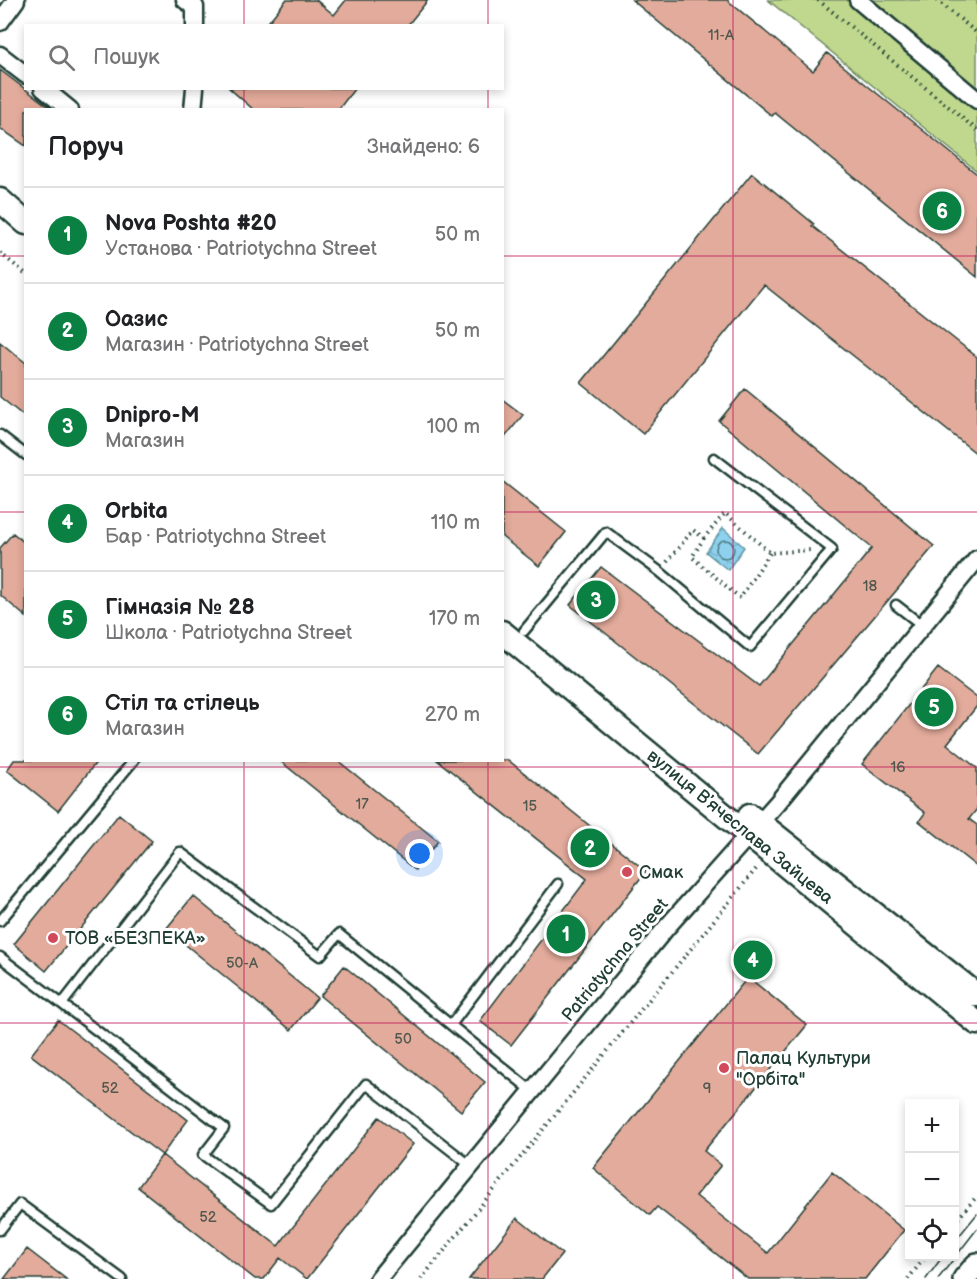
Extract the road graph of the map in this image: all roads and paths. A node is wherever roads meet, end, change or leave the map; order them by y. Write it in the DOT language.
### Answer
graph roads {
  1 [pos="16,0"];
  2 [pos="185,0"];
  3 [pos="818,0"];
  4 [pos="858,0"];
  5 [pos="937,0"];
  6 [pos="0,22"];
  7 [pos="195,24"];
  8 [pos="977,33"];
  9 [pos="0,55"];
  10 [pos="24,73"];
  11 [pos="45,90"];
  12 [pos="195,90"];
  13 [pos="977,100"];
  14 [pos="68,108"];
  15 [pos="193,108"];
  16 [pos="977,130"];
  17 [pos="0,200"];
  18 [pos="0,219"];
  19 [pos="24,220"];
  20 [pos="24,238"];
  21 [pos="0,253"];
  22 [pos="24,271"];
  23 [pos="0,435"];
  24 [pos="24,453"];
  25 [pos="714,458"];
  26 [pos="704,538"];
  27 [pos="832,549"];
  28 [pos="770,553"];
  29 [pos="977,559"];
  30 [pos="659,571"];
  31 [pos="896,605"];
  32 [pos="504,617"];
  33 [pos="923,626"];
  34 [pos="513,631"];
  35 [pos="132,762"];
  36 [pos="755,829"];
  37 [pos="756,869"];
  38 [pos="558,884"];
  39 [pos="0,921"];
  40 [pos="0,957"];
  41 [pos="977,995"];
  42 [pos="62,1004"];
  43 [pos="977,1023"];
  44 [pos="451,1025"];
  45 [pos="532,1091"];
  46 [pos="471,1166"];
  47 [pos="977,1196"];
  48 [pos="959,1217"];
  49 [pos="0,1230"];
  50 [pos="924,1261"];
  51 [pos="977,1264"];
  52 [pos="122,1279"];
  53 [pos="378,1279"];
  54 [pos="421,1279"];
  55 [pos="908,1279"];
  56 [pos="964,1279"];
  1 -- 6 [label="street"];
  2 -- 7 [label="street"];
  3 -- 16 [label="path"];
  4 -- 13 [label="street"];
  5 -- 8 [label="path"];
  9 -- 10 [label="street"];
  11 -- 14 [label="street"];
  12 -- 15 [label="street"];
  17 -- 19 [label="main road"];
  18 -- 20 [label="main road"];
  21 -- 22 [label="path"];
  23 -- 24 [label="lane"];
  25 -- 27 [label="lane"];
  26 -- 28 [label="path"];
  26 -- 28 [label="path"];
  26 -- 30 [label="path"];
  27 -- 28 [label="path"];
  27 -- 30 [label="lane"];
  29 -- 33 [label="street, Patriotychna Street"];
  30 -- 34 [label="lane"];
  31 -- 33 [label="lane"];
  32 -- 34 [label="main road, вулиця Вʼячеслава Зайцева"];
  33 -- 36 [label="street, Patriotychna Street"];
  34 -- 36 [label="main road, вулиця Вʼячеслава Зайцева"];
  35 -- 39 [label="lane"];
  36 -- 41 [label="main road, вулиця Вʼячеслава Зайцева"];
  36 -- 43 [label="main road, вулиця Вʼячеслава Зайцева"];
  36 -- 45 [label="street, Patriotychna Street"];
  37 -- 54 [label="path"];
  38 -- 44 [label="lane"];
  40 -- 42 [label="lane"];
  42 -- 44 [label="lane"];
  42 -- 46 [label="lane"];
  44 -- 45 [label="lane"];
  45 -- 46 [label="street, Patriotychna Street"];
  46 -- 53 [label="street, Patriotychna Street"];
  47 -- 48 [label="path"];
  49 -- 52 [label="lane"];
  50 -- 55 [label="path"];
  51 -- 56 [label="street"];
}
